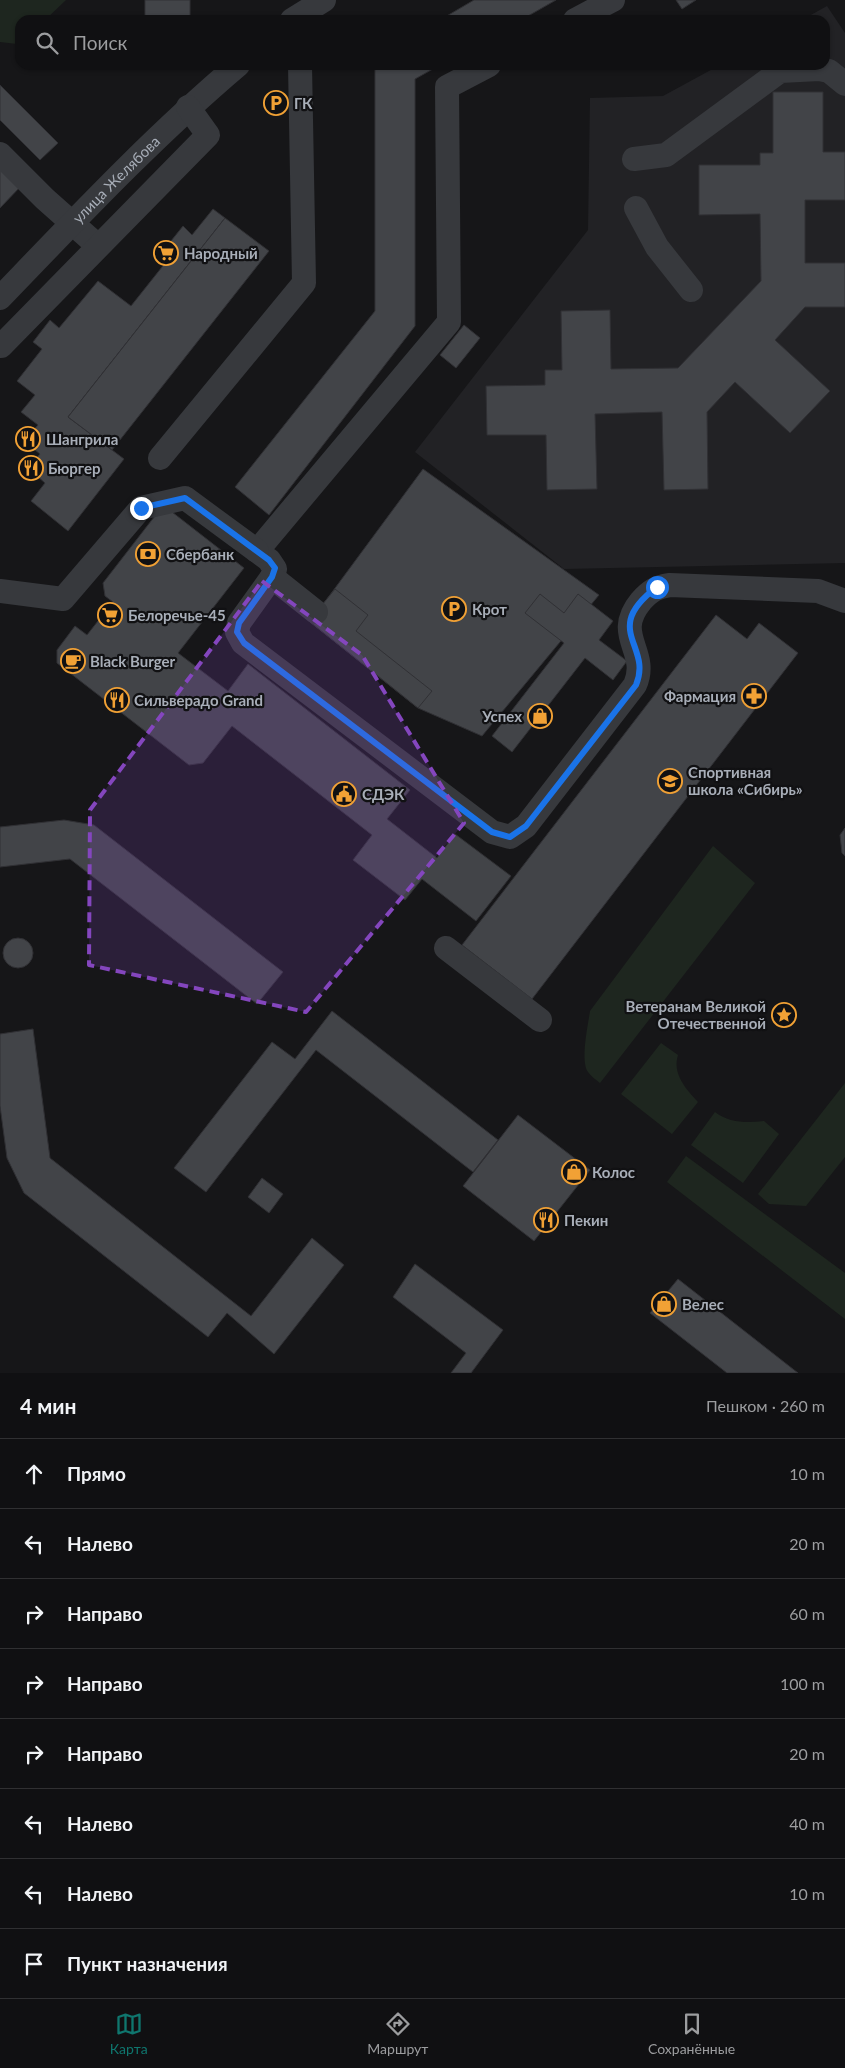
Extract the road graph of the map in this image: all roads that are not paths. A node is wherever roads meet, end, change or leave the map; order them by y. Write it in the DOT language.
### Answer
graph roads {
  1 [pos="324,0"];
  2 [pos="613,0"];
  3 [pos="302,15"];
  4 [pos="584,15"];
  5 [pos="232,70"];
  6 [pos="300,70"];
  7 [pos="479,70"];
  8 [pos="800,70"];
  9 [pos="824,70"];
  10 [pos="845,84"];
  11 [pos="188,107"];
  12 [pos="0,154"];
  13 [pos="634,159"];
  14 [pos="636,208"];
  15 [pos="71,223"];
  16 [pos="98,246"];
  17 [pos="691,290"];
  18 [pos="0,298"];
  19 [pos="1,346"];
  20 [pos="160,458"];
  21 [pos="257,551"];
  22 [pos="272,577"];
  23 [pos="0,591"];
  24 [pos="845,601"];
  25 [pos="316,612"];
  26 [pos="446,948"];
  27 [pos="540,1020"];
  1 -- 3 [label="street"];
  2 -- 4 [label="street"];
  5 -- 11 [label="street, улица Желябова"];
  6 -- 20 [label="street"];
  7 -- 21 [label="street"];
  8 -- 13 [label="street"];
  9 -- 10 [label="street"];
  11 -- 15 [label="street, улица Желябова"];
  11 -- 16 [label="street"];
  12 -- 15 [label="street"];
  14 -- 17 [label="street"];
  15 -- 16 [label="street"];
  15 -- 18 [label="street, улица Желябова"];
  16 -- 19 [label="street"];
  21 -- 22 [label="street"];
  21 -- 23 [label="street"];
  22 -- 24 [label="street"];
  22 -- 25 [label="street"];
  26 -- 27 [label="street"];
}
